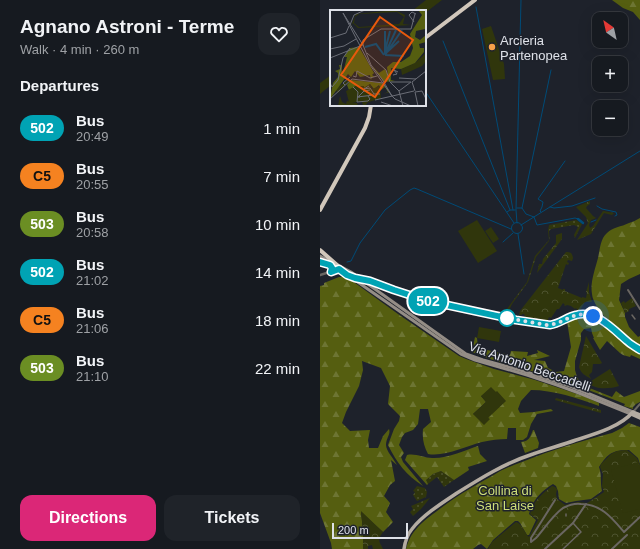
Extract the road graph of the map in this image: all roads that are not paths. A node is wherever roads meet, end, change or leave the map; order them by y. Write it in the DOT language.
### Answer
graph roads {
  1 [pos="474,0"];
  2 [pos="426,37"];
  3 [pos="371,106"];
  4 [pos="320,210"];
  5 [pos="320,250"];
  6 [pos="320,256"];
  7 [pos="320,262"];
  8 [pos="330,265"];
  9 [pos="339,267"];
  10 [pos="331,272"];
  11 [pos="351,272"];
  12 [pos="320,275"];
  13 [pos="347,275"];
  14 [pos="361,280"];
  15 [pos="370,281"];
  16 [pos="628,290"];
  17 [pos="640,309"];
  18 [pos="632,314"];
  19 [pos="636,319"];
  20 [pos="640,350"];
  21 [pos="609,403"];
  22 [pos="640,404"];
  23 [pos="632,413"];
  24 [pos="640,415"];
  25 [pos="640,418"];
  26 [pos="554,500"];
  27 [pos="586,504"];
  28 [pos="640,517"];
  29 [pos="574,522"];
  30 [pos="627,535"];
  31 [pos="404,549"];
  32 [pos="545,549"];
  33 [pos="563,549"];
  34 [pos="612,549"];
  1 -- 2 [label="highway"];
  3 -- 4 [label="highway"];
  5 -- 9 [label="highway"];
  6 -- 9 [label="main road"];
  7 -- 8 [label="main road"];
  8 -- 9 [label="main road"];
  8 -- 10 [label="street"];
  9 -- 10 [label="street"];
  9 -- 11 [label="main road, Via Antonio Beccadelli"];
  9 -- 13 [label="main road, Via Antonio Beccadelli"];
  10 -- 12 [label="street"];
  11 -- 14 [label="main road, Via Antonio Beccadelli"];
  11 -- 15 [label="street"];
  13 -- 14 [label="street"];
  13 -- 21 [label="main road, Via Antonio Beccadelli"];
  14 -- 15 [label="street"];
  14 -- 21 [label="main road, Via Antonio Beccadelli"];
  15 -- 20 [label="street"];
  16 -- 17 [label="street"];
  18 -- 19 [label="street"];
  21 -- 23 [label="main road, Via Antonio Beccadelli"];
  22 -- 23 [label="street"];
  23 -- 24 [label="main road, Via Antonio Beccadelli"];
  23 -- 25 [label="main road, Via Antonio Beccadelli"];
  23 -- 31 [label="main road"];
  26 -- 27 [label="street"];
  27 -- 28 [label="street"];
  27 -- 29 [label="street"];
  29 -- 32 [label="street"];
  29 -- 33 [label="street"];
  30 -- 34 [label="street"];
}
